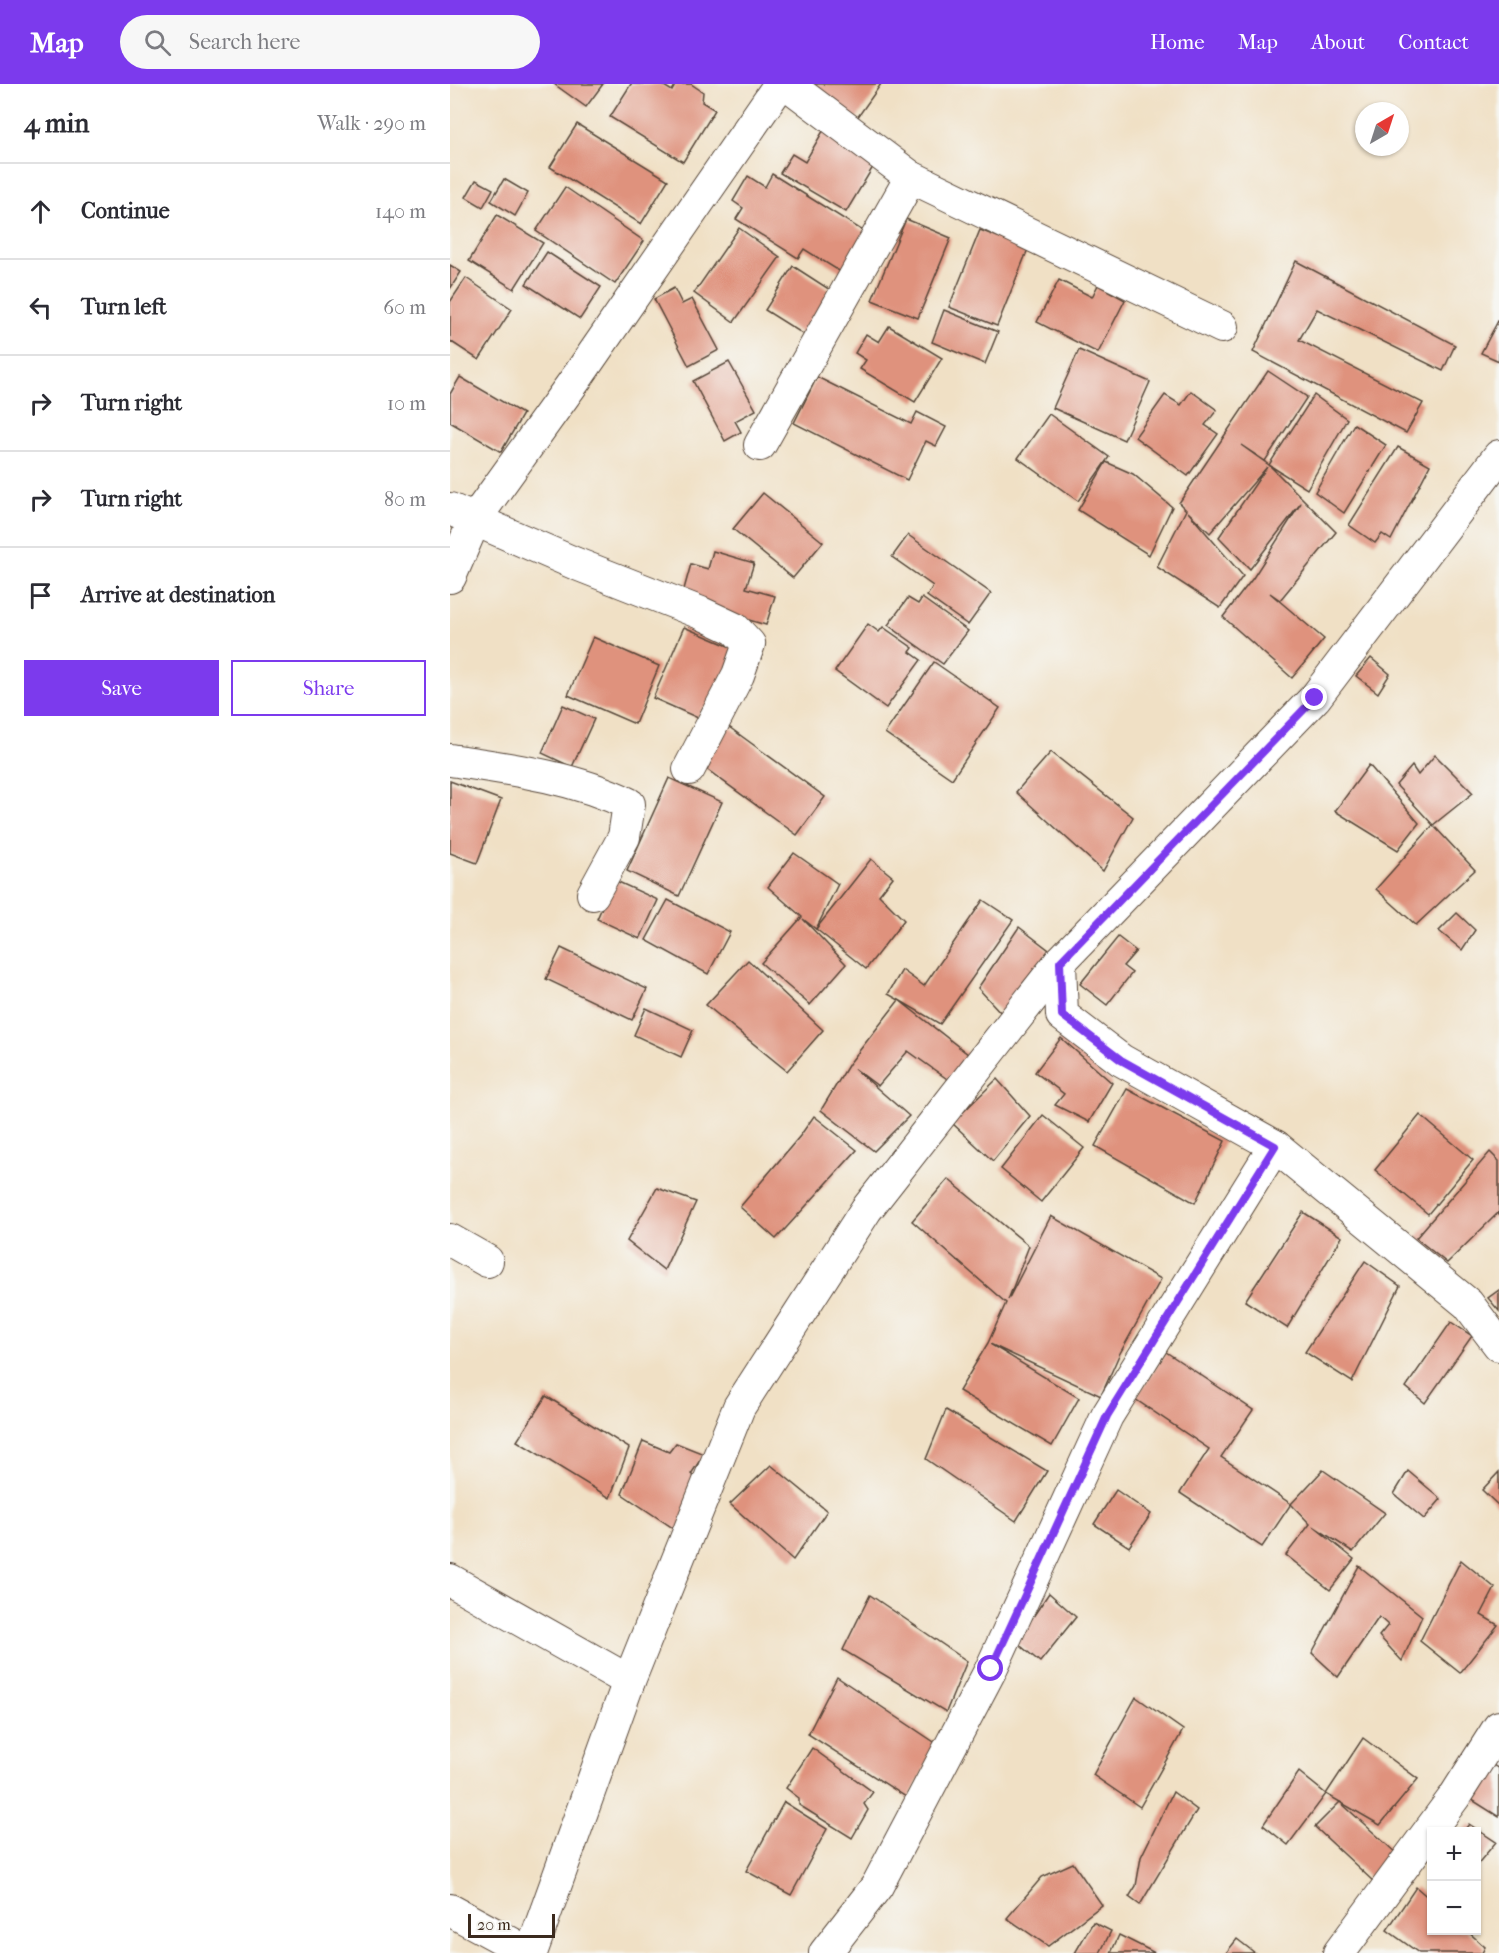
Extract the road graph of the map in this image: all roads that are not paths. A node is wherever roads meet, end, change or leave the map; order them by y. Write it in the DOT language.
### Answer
graph roads {
  1 [pos="780,84"];
  2 [pos="787,84"];
  3 [pos="911,177"];
  4 [pos="1222,327"];
  5 [pos="760,445"];
  6 [pos="1499,456"];
  7 [pos="463,514"];
  8 [pos="450,577"];
  9 [pos="450,760"];
  10 [pos="689,769"];
  11 [pos="593,894"];
  12 [pos="1060,962"];
  13 [pos="1275,1146"];
  14 [pos="450,1240"];
  15 [pos="488,1261"];
  16 [pos="1499,1345"];
  17 [pos="450,1581"];
  18 [pos="629,1681"];
  19 [pos="1499,1727"];
  20 [pos="450,1910"];
  21 [pos="530,1953"];
  22 [pos="825,1953"];
  23 [pos="1340,1953"];
  1 -- 7 [label="street"];
  2 -- 3 [label="street"];
  3 -- 4 [label="street"];
  3 -- 5 [label="street"];
  6 -- 12 [label="street"];
  7 -- 8 [label="street"];
  7 -- 10 [label="street"];
  9 -- 11 [label="street"];
  12 -- 13 [label="street"];
  12 -- 18 [label="street"];
  13 -- 16 [label="street"];
  13 -- 22 [label="street"];
  14 -- 15 [label="street"];
  17 -- 18 [label="street"];
  18 -- 21 [label="street"];
  19 -- 23 [label="street"];
  20 -- 21 [label="street"];
}
